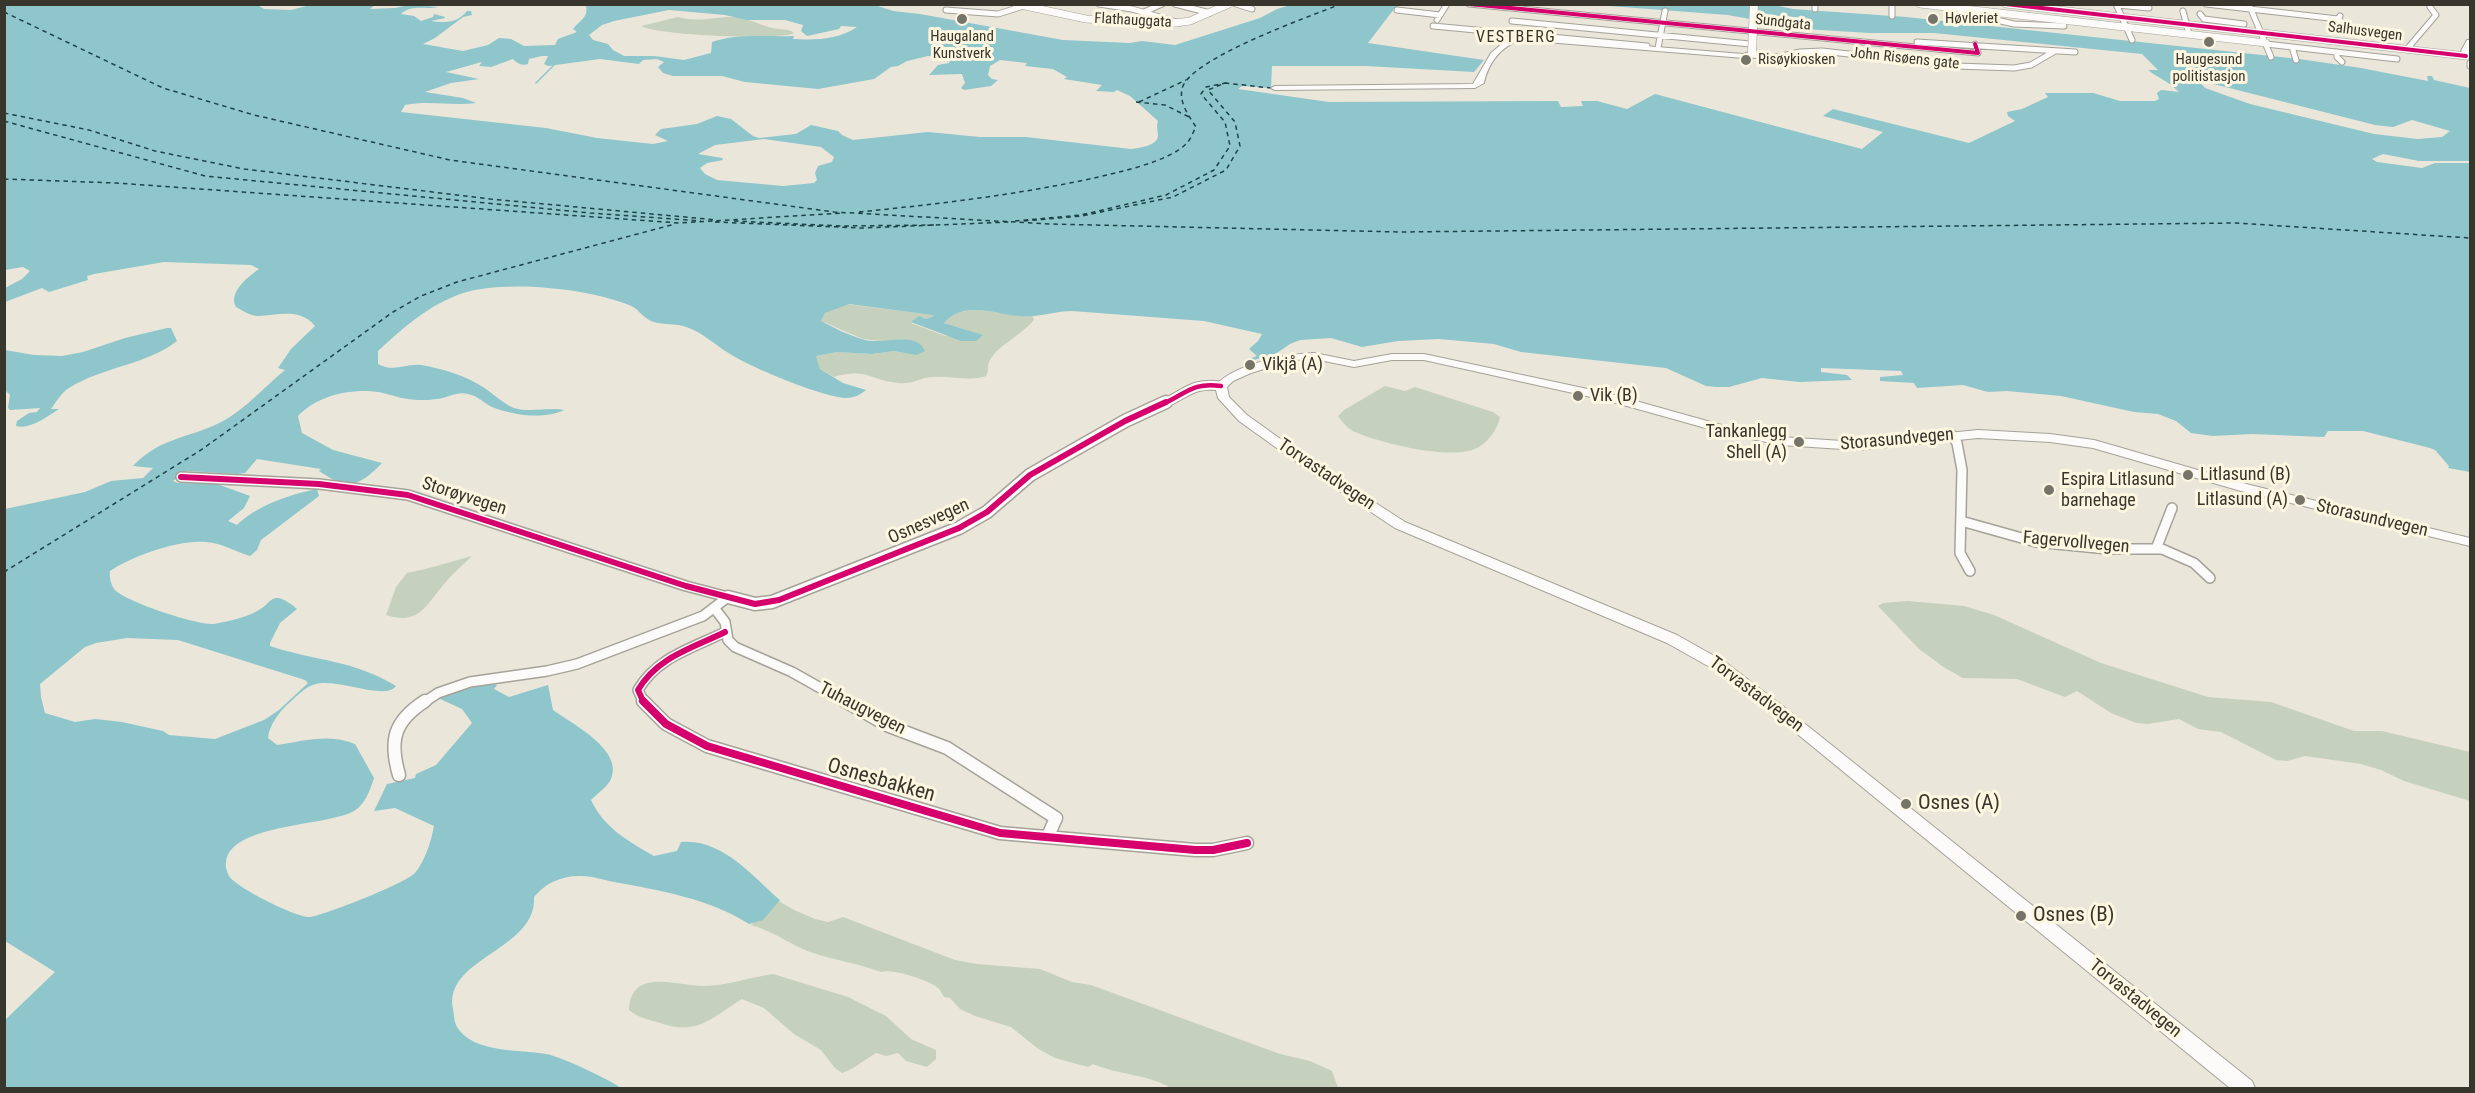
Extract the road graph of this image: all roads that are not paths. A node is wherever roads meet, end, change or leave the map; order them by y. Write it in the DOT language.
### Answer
graph roads {
  1 [pos="1016,4"];
  2 [pos="1099,4"];
  3 [pos="1162,4"];
  4 [pos="1175,4"];
  5 [pos="1229,4"];
  6 [pos="1236,4"];
  7 [pos="1447,4"];
  8 [pos="1469,4"];
  9 [pos="1754,4"];
  10 [pos="1892,4"];
  11 [pos="1920,4"];
  12 [pos="2006,4"];
  13 [pos="2206,4"];
  14 [pos="2116,5"];
  15 [pos="1027,6"];
  16 [pos="1969,7"];
  17 [pos="2061,7"];
  18 [pos="2250,7"];
  19 [pos="2430,7"];
  20 [pos="2043,8"];
  21 [pos="2149,8"];
  22 [pos="1252,9"];
  23 [pos="1516,9"];
  24 [pos="946,10"];
  25 [pos="1397,10"];
  26 [pos="1665,11"];
  27 [pos="1144,12"];
  28 [pos="1988,12"];
  29 [pos="1210,13"];
  30 [pos="1440,15"];
  31 [pos="1589,16"];
  32 [pos="1892,16"];
  33 [pos="2121,16"];
  34 [pos="2046,18"];
  35 [pos="1512,21"];
  36 [pos="1180,23"];
  37 [pos="1663,23"];
  38 [pos="2186,23"];
  39 [pos="2244,24"];
  40 [pos="2064,26"];
  41 [pos="2126,26"];
  42 [pos="1586,28"];
  43 [pos="2349,28"];
  44 [pos="1738,30"];
  45 [pos="1507,32"];
  46 [pos="2260,32"];
  47 [pos="2188,33"];
  48 [pos="1660,36"];
  49 [pos="1815,38"];
  50 [pos="1516,39"];
  51 [pos="1577,39"];
  52 [pos="2132,40"];
  53 [pos="1917,42"];
  54 [pos="1737,43"];
  55 [pos="2266,43"];
  56 [pos="1750,44"];
  57 [pos="1975,44"];
  58 [pos="1647,46"];
  59 [pos="1898,46"];
  60 [pos="2292,47"];
  61 [pos="1658,48"];
  62 [pos="2407,49"];
  63 [pos="1817,51"];
  64 [pos="2055,51"];
  65 [pos="2075,52"];
  66 [pos="2337,52"];
  67 [pos="1752,54"];
  68 [pos="2469,55"];
  69 [pos="1736,56"];
  70 [pos="2271,57"];
  71 [pos="1900,59"];
  72 [pos="2397,59"];
  73 [pos="2296,60"];
  74 [pos="2342,62"];
  75 [pos="1273,88"];
  76 [pos="1221,386"];
  77 [pos="1952,435"];
  78 [pos="180,477"];
  79 [pos="2172,508"];
  80 [pos="1961,521"];
  81 [pos="2470,542"];
  82 [pos="2156,549"];
  83 [pos="1970,571"];
  84 [pos="2210,578"];
  85 [pos="728,597"];
  86 [pos="715,609"];
  87 [pos="725,633"];
  88 [pos="399,775"];
  89 [pos="1048,836"];
  90 [pos="1247,843"];
  91 [pos="2245,1089"];
  1 -- 15 [label="street, Flathauggata"];
  2 -- 27 [label="street"];
  3 -- 27 [label="street"];
  4 -- 29 [label="street"];
  5 -- 29 [label="street, Flathauggata"];
  6 -- 22 [label="street"];
  7 -- 30 [label="street"];
  8 -- 23 [label="street, Sundgata"];
  9 -- 67 [label="main road, bridge"];
  10 -- 32 [label="street"];
  11 -- 16 [label="street"];
  12 -- 20 [label="street, Salhusvegen"];
  13 -- 18 [label="street"];
  14 -- 21 [label="street"];
  14 -- 33 [label="street"];
  15 -- 24 [label="street"];
  15 -- 36 [label="street, Flathauggata"];
  16 -- 28 [label="street"];
  17 -- 20 [label="street, Salhusvegen"];
  17 -- 33 [label="street, Salhusvegen"];
  18 -- 43 [label="street"];
  18 -- 46 [label="street"];
  19 -- 62 [label="street"];
  20 -- 34 [label="street"];
  23 -- 31 [label="street, Sundgata"];
  23 -- 35 [label="street"];
  25 -- 30 [label="street"];
  26 -- 37 [label="street"];
  27 -- 36 [label="street"];
  28 -- 34 [label="street"];
  28 -- 40 [label="street"];
  29 -- 36 [label="street, Flathauggata"];
  30 -- 45 [label="street"];
  31 -- 37 [label="street, Sundgata"];
  31 -- 42 [label="street"];
  33 -- 38 [label="street, Salhusvegen"];
  33 -- 41 [label="street"];
  34 -- 41 [label="street"];
  35 -- 42 [label="street"];
  35 -- 45 [label="street"];
  37 -- 44 [label="street, Sundgata"];
  37 -- 48 [label="street"];
  38 -- 39 [label="street"];
  38 -- 46 [label="street, Salhusvegen"];
  38 -- 47 [label="street"];
  41 -- 47 [label="street"];
  41 -- 52 [label="street"];
  42 -- 48 [label="street"];
  42 -- 51 [label="street"];
  44 -- 49 [label="street, Sundgata"];
  44 -- 54 [label="street"];
  45 -- 50 [label="street"];
  45 -- 51 [label="street"];
  46 -- 55 [label="street"];
  46 -- 62 [label="street, Salhusvegen"];
  47 -- 55 [label="street"];
  48 -- 54 [label="street"];
  48 -- 61 [label="street"];
  49 -- 59 [label="street, Sundgata"];
  49 -- 63 [label="street"];
  50 -- 61 [label="main road"];
  50 -- 75 [label="main road"];
  51 -- 58 [label="street"];
  53 -- 57 [label="street"];
  54 -- 56 [label="street"];
  54 -- 69 [label="street"];
  55 -- 60 [label="street"];
  55 -- 70 [label="street"];
  57 -- 59 [label="street, Sundgata"];
  57 -- 64 [label="street"];
  59 -- 71 [label="street"];
  60 -- 66 [label="street"];
  60 -- 73 [label="street"];
  61 -- 69 [label="main road"];
  62 -- 68 [label="street, Salhusvegen"];
  63 -- 67 [label="street, John Risøens gate"];
  63 -- 71 [label="street, John Risøens gate"];
  64 -- 65 [label="street"];
  64 -- 71 [label="street, John Risøens gate"];
  66 -- 72 [label="street"];
  66 -- 74 [label="street"];
  67 -- 69 [label="main road"];
  76 -- 77 [label="main road, Storasundvegen"];
  76 -- 85 [label="street, Osnesvegen"];
  76 -- 91 [label="main road, Torvastadvegen"];
  77 -- 80 [label="street"];
  77 -- 81 [label="main road, Storasundvegen"];
  78 -- 85 [label="street, Storøyvegen"];
  79 -- 82 [label="street, Fagervollvegen"];
  80 -- 82 [label="street, Fagervollvegen"];
  80 -- 83 [label="street"];
  82 -- 84 [label="street, Fagervollvegen"];
  85 -- 86 [label="street"];
  86 -- 87 [label="street, Tuhaugvegen"];
  86 -- 88 [label="street"];
  87 -- 89 [label="street, Tuhaugvegen"];
  87 -- 89 [label="street, Osnesbakken"];
  89 -- 90 [label="street, Osnesbakken"];
}
